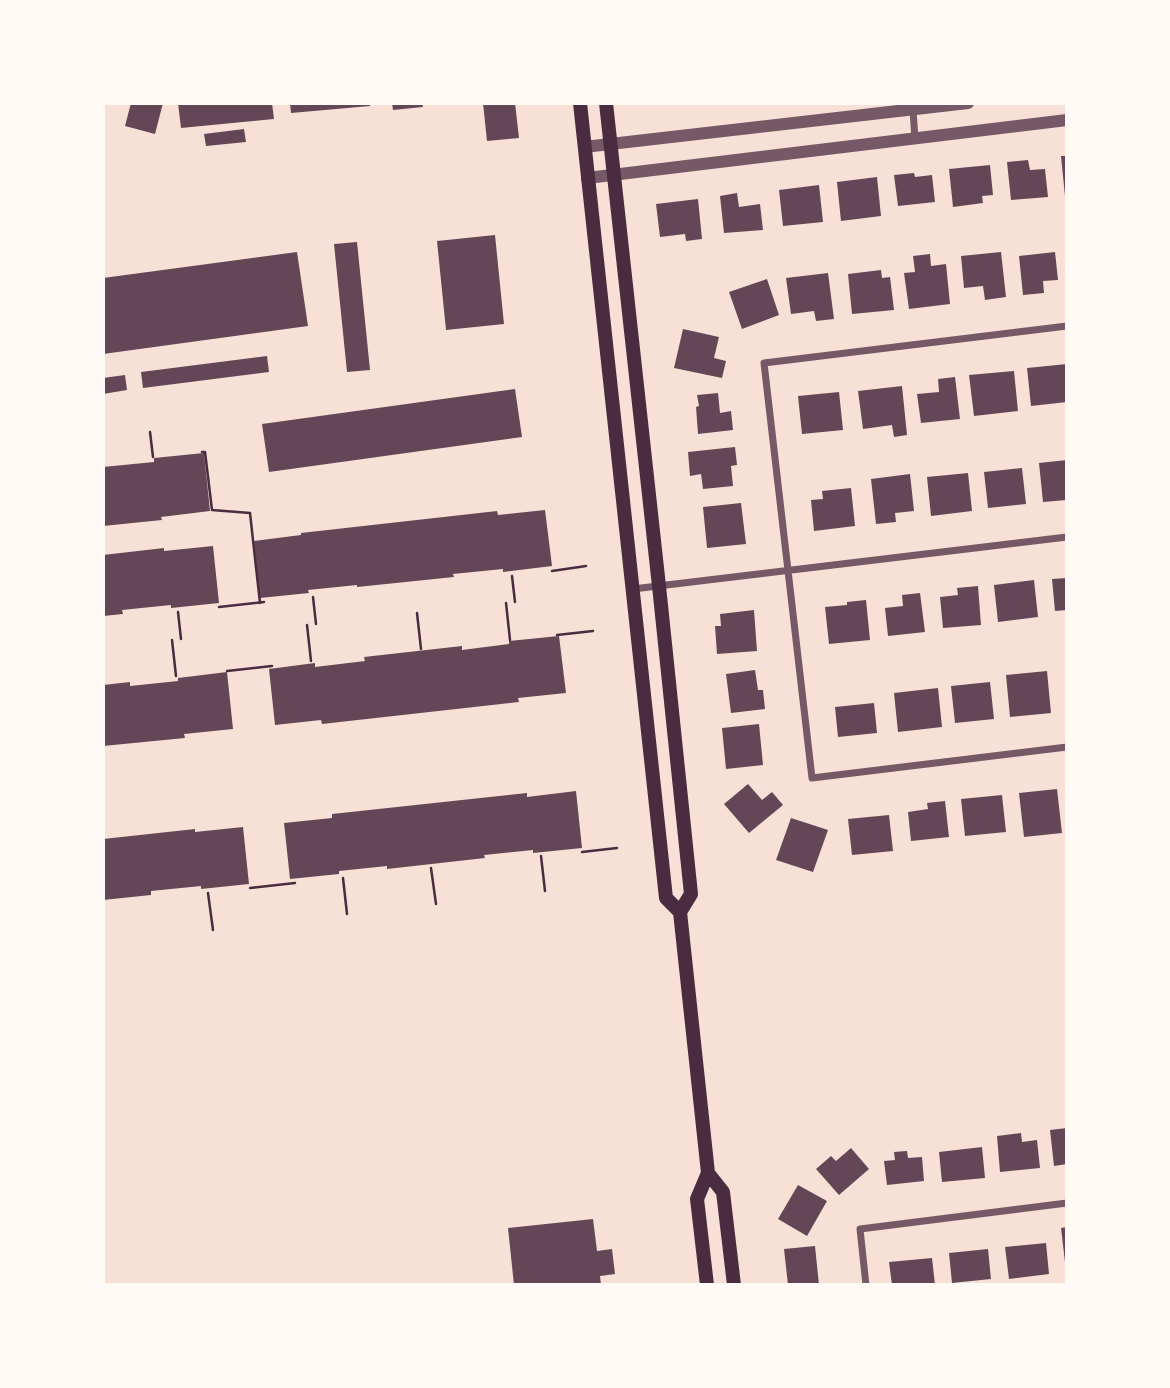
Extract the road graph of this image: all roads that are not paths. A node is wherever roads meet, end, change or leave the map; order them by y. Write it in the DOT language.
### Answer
graph roads {
  1 [pos="580,103"];
  2 [pos="606,103"];
  3 [pos="968,103"];
  4 [pos="912,106"];
  5 [pos="1067,120"];
  6 [pos="915,139"];
  7 [pos="610,144"];
  8 [pos="584,146"];
  9 [pos="614,175"];
  10 [pos="587,178"];
  11 [pos="1067,326"];
  12 [pos="1067,537"];
  13 [pos="788,570"];
  14 [pos="659,586"];
  15 [pos="633,589"];
  16 [pos="1067,747"];
  17 [pos="680,912"];
  18 [pos="708,1173"];
  19 [pos="1067,1203"];
  20 [pos="707,1285"];
  21 [pos="734,1285"];
  22 [pos="866,1285"];
  1 -- 8 [label="main road"];
  2 -- 7 [label="main road"];
  3 -- 4 [label="street"];
  4 -- 6 [label="street"];
  4 -- 7 [label="street"];
  5 -- 6 [label="street"];
  6 -- 9 [label="street"];
  7 -- 8 [label="street"];
  7 -- 9 [label="main road"];
  8 -- 10 [label="main road"];
  9 -- 10 [label="street"];
  9 -- 14 [label="main road"];
  10 -- 15 [label="main road"];
  11 -- 13 [label="street"];
  12 -- 13 [label="street"];
  13 -- 14 [label="street"];
  13 -- 16 [label="street"];
  14 -- 15 [label="street"];
  14 -- 17 [label="main road"];
  15 -- 17 [label="main road"];
  17 -- 18 [label="main road"];
  18 -- 20 [label="main road"];
  18 -- 21 [label="main road"];
  19 -- 22 [label="street"];
}
